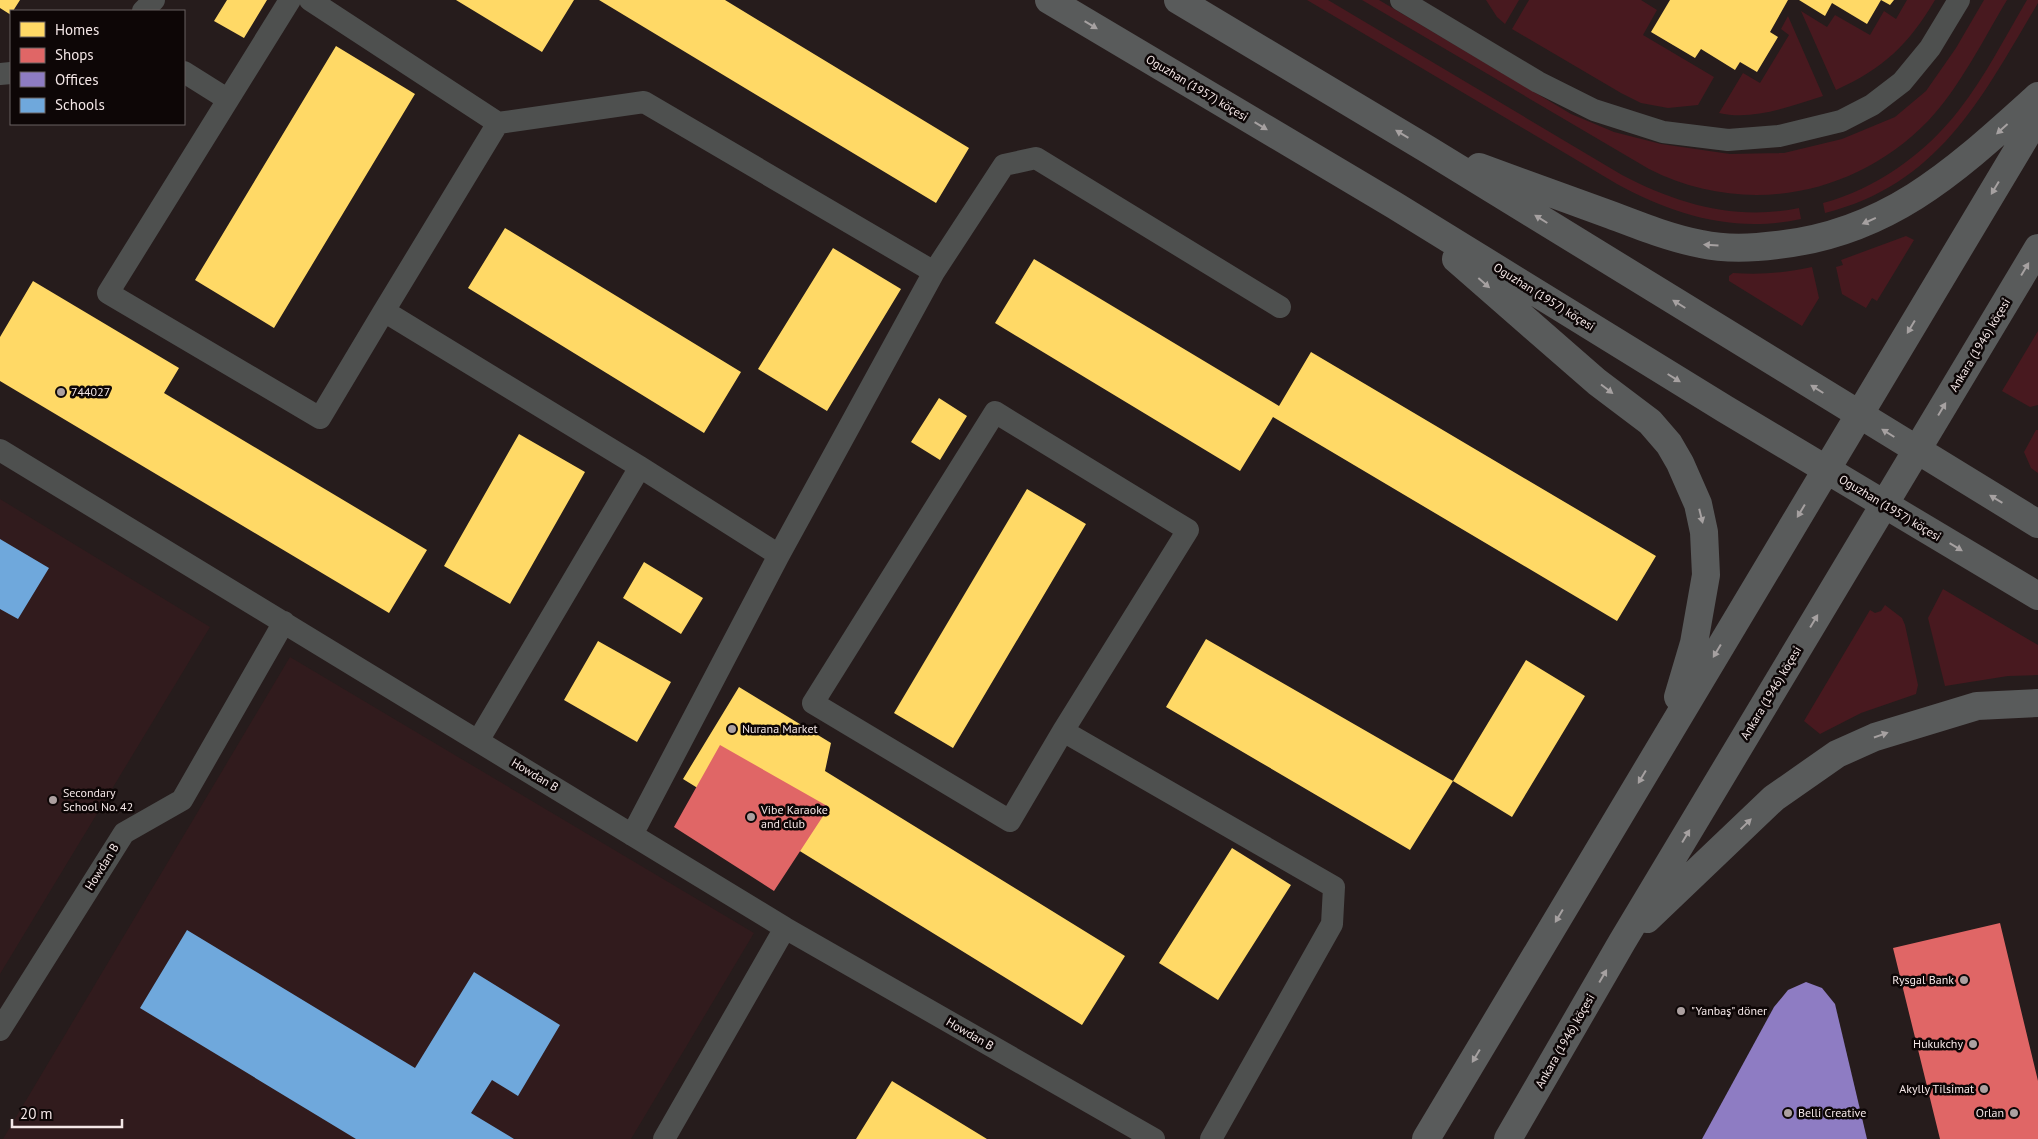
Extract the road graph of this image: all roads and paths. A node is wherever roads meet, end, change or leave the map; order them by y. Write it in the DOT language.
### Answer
graph roads {
  1 [pos="154,0"];
  2 [pos="290,0"];
  3 [pos="310,0"];
  4 [pos="1049,0"];
  5 [pos="1178,0"];
  6 [pos="1959,0"];
  7 [pos="1415,3"];
  8 [pos="144,10"];
  9 [pos="185,73"];
  10 [pos="2038,96"];
  11 [pos="227,99"];
  12 [pos="2038,116"];
  13 [pos="498,123"];
  14 [pos="1427,149"];
  15 [pos="1394,205"];
  16 [pos="2038,248"];
  17 [pos="934,272"];
  18 [pos="1280,307"];
  19 [pos="384,310"];
  20 [pos="1859,415"];
  21 [pos="0,450"];
  22 [pos="1916,450"];
  23 [pos="640,467"];
  24 [pos="1826,469"];
  25 [pos="1884,504"];
  26 [pos="2038,524"];
  27 [pos="780,555"];
  28 [pos="2038,596"];
  29 [pos="284,622"];
  30 [pos="2038,703"];
  31 [pos="1063,731"];
  32 [pos="1667,735"];
  33 [pos="478,741"];
  34 [pos="632,835"];
  35 [pos="785,928"];
  36 [pos="1622,942"];
  37 [pos="0,1030"];
  38 [pos="664,1139"];
  39 [pos="1154,1139"];
  40 [pos="1210,1139"];
  41 [pos="1426,1139"];
  42 [pos="1508,1139"];
  1 -- 8 [label="lane"];
  2 -- 11 [label="lane"];
  3 -- 13 [label="lane"];
  4 -- 15 [label="main road, Oguzhan (1957) köçesi, one-way"];
  14 -- 5 [label="main road, one-way"];
  6 -- 7 [label="lane"];
  9 -- 11 [label="lane"];
  10 -- 14 [label="main road, one-way"];
  11 -- 19 [label="lane"];
  12 -- 20 [label="main road, one-way"];
  13 -- 17 [label="lane"];
  13 -- 19 [label="lane"];
  20 -- 14 [label="main road, one-way"];
  15 -- 24 [label="main road, Oguzhan (1957) köçesi, one-way"];
  15 -- 32 [label="main road, one-way"];
  22 -- 16 [label="main road, Ankara (1946) köçesi, one-way"];
  17 -- 18 [label="lane"];
  17 -- 27 [label="lane"];
  19 -- 23 [label="lane"];
  22 -- 20 [label="main road, one-way"];
  20 -- 24 [label="main road"];
  21 -- 29 [label="lane, Howdan B"];
  22 -- 25 [label="main road, Ankara (1946) köçesi"];
  26 -- 22 [label="main road, one-way"];
  23 -- 27 [label="lane"];
  23 -- 33 [label="lane"];
  24 -- 25 [label="main road, Oguzhan (1957) köçesi"];
  24 -- 32 [label="main road, one-way"];
  25 -- 28 [label="main road, Oguzhan (1957) köçesi, one-way"];
  36 -- 25 [label="main road, Ankara (1946) köçesi, one-way"];
  27 -- 34 [label="lane"];
  29 -- 33 [label="lane, Howdan B"];
  29 -- 37 [label="lane, Howdan B"];
  36 -- 30 [label="main road, one-way"];
  31 -- 31 [label="lane"];
  31 -- 40 [label="lane"];
  32 -- 41 [label="main road, one-way"];
  33 -- 34 [label="lane, Howdan B"];
  34 -- 35 [label="lane, Howdan B"];
  35 -- 38 [label="lane"];
  35 -- 39 [label="lane, Howdan B"];
  42 -- 36 [label="main road, Ankara (1946) köçesi, one-way"];
}
